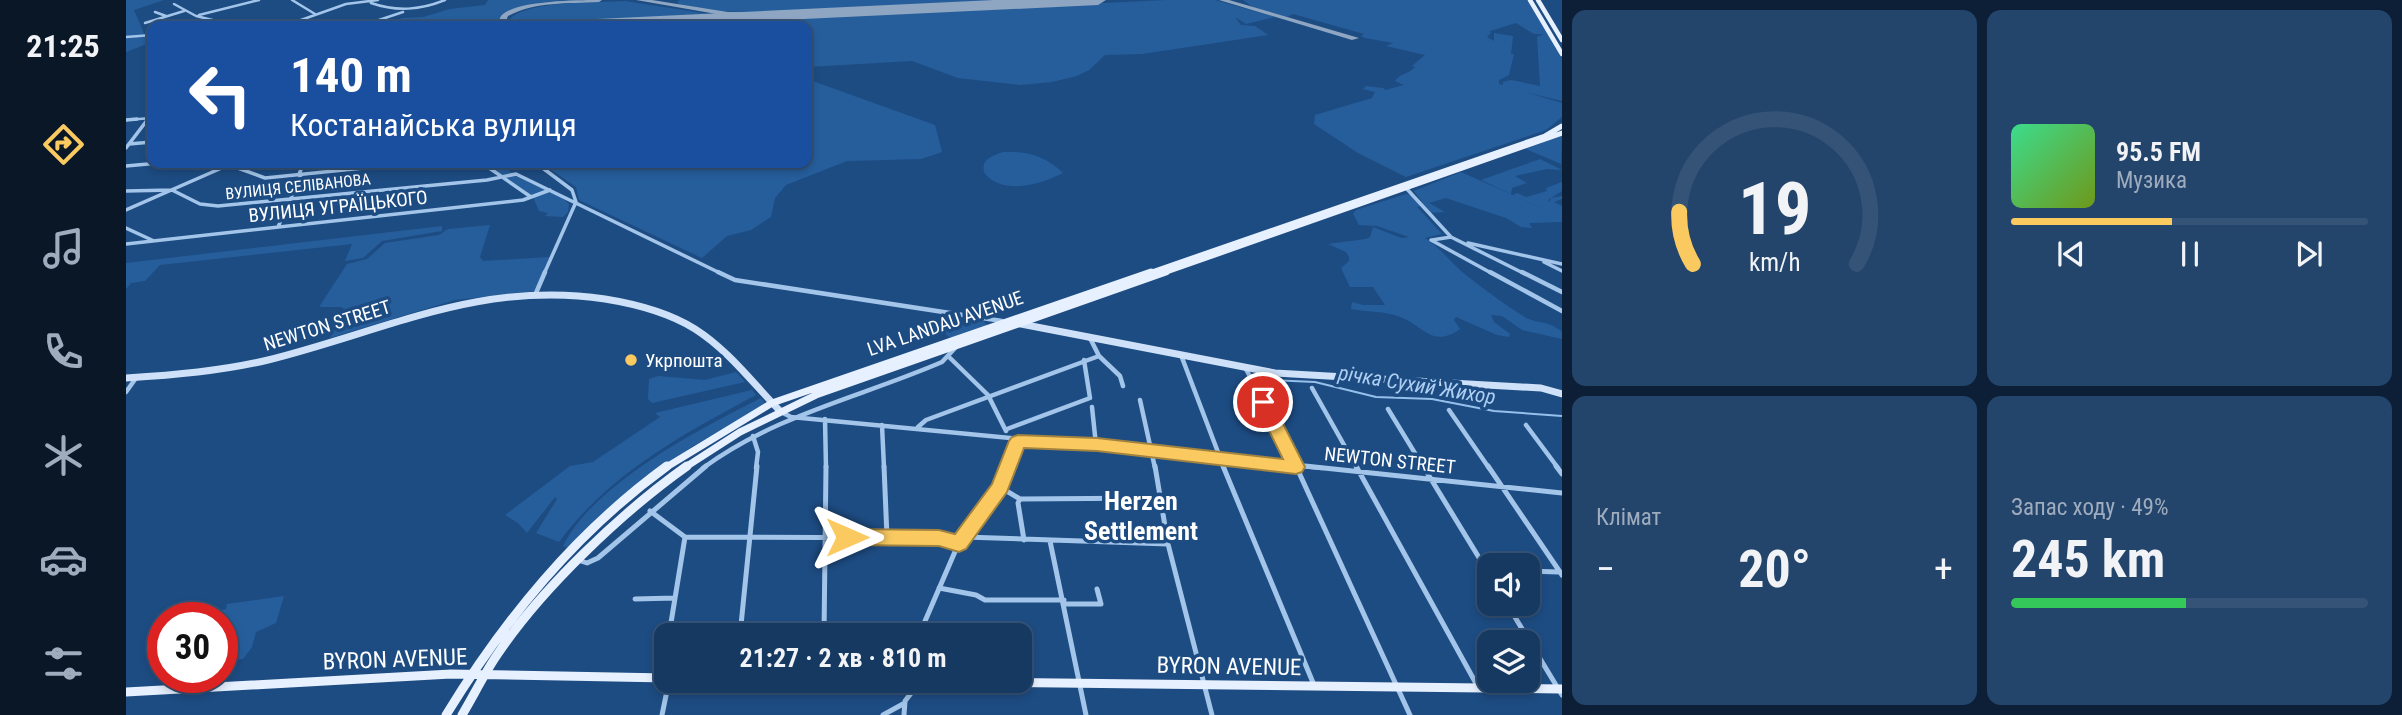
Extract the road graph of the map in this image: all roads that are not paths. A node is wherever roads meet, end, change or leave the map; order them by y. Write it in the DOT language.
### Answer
graph roads {
  1 [pos="259,0"];
  2 [pos="292,0"];
  3 [pos="363,0"];
  4 [pos="378,0"];
  5 [pos="445,0"];
  6 [pos="1530,0"];
  7 [pos="1538,0"];
  8 [pos="349,1"];
  9 [pos="357,2"];
  10 [pos="370,2"];
  11 [pos="174,4"];
  12 [pos="414,10"];
  13 [pos="185,11"];
  14 [pos="155,12"];
  15 [pos="316,15"];
  16 [pos="197,16"];
  17 [pos="167,17"];
  18 [pos="152,21"];
  19 [pos="217,21"];
  20 [pos="299,21"];
  21 [pos="378,21"];
  22 [pos="1544,25"];
  23 [pos="1552,26"];
  24 [pos="147,35"];
  25 [pos="126,37"];
  26 [pos="1562,40"];
  27 [pos="1562,54"];
  28 [pos="147,118"];
  29 [pos="126,120"];
  30 [pos="147,122"];
  31 [pos="1562,126"];
  32 [pos="1562,133"];
  33 [pos="147,143"];
  34 [pos="127,146"];
  35 [pos="147,164"];
  36 [pos="126,166"];
  37 [pos="218,168"];
  38 [pos="237,168"];
  39 [pos="302,168"];
  40 [pos="366,168"];
  41 [pos="489,168"];
  42 [pos="543,168"];
  43 [pos="300,175"];
  44 [pos="501,177"];
  45 [pos="1406,188"];
  46 [pos="172,190"];
  47 [pos="551,190"];
  48 [pos="126,191"];
  49 [pos="531,197"];
  50 [pos="291,200"];
  51 [pos="576,202"];
  52 [pos="1359,202"];
  53 [pos="126,210"];
  54 [pos="278,227"];
  55 [pos="126,228"];
  56 [pos="1451,237"];
  57 [pos="154,241"];
  58 [pos="1460,242"];
  59 [pos="126,244"];
  60 [pos="1536,258"];
  61 [pos="1562,264"];
  62 [pos="1562,271"];
  63 [pos="1562,292"];
  64 [pos="536,293"];
  65 [pos="1082,294"];
  66 [pos="1089,300"];
  67 [pos="1562,311"];
  68 [pos="984,318"];
  69 [pos="1003,321"];
  70 [pos="1021,324"];
  71 [pos="988,327"];
  72 [pos="1090,337"];
  73 [pos="956,346"];
  74 [pos="1181,354"];
  75 [pos="948,356"];
  76 [pos="1099,356"];
  77 [pos="1084,360"];
  78 [pos="1245,367"];
  79 [pos="126,378"];
  80 [pos="137,378"];
  81 [pos="1123,386"];
  82 [pos="1312,388"];
  83 [pos="126,392"];
  84 [pos="1561,394"];
  85 [pos="988,395"];
  86 [pos="1139,400"];
  87 [pos="772,403"];
  88 [pos="1092,407"];
  89 [pos="1388,409"];
  90 [pos="779,410"];
  91 [pos="1449,410"];
  92 [pos="795,418"];
  93 [pos="825,419"];
  94 [pos="882,425"];
  95 [pos="1526,425"];
  96 [pos="917,428"];
  97 [pos="1007,429"];
  98 [pos="753,436"];
  99 [pos="1006,438"];
  100 [pos="1018,441"];
  101 [pos="1097,445"];
  102 [pos="1152,452"];
  103 [pos="1220,459"];
  104 [pos="1296,467"];
  105 [pos="1360,472"];
  106 [pos="1562,474"];
  107 [pos="1431,481"];
  108 [pos="1000,487"];
  109 [pos="1503,487"];
  110 [pos="1562,493"];
  111 [pos="1159,498"];
  112 [pos="1020,499"];
  113 [pos="650,511"];
  114 [pos="685,537"];
  115 [pos="750,537"];
  116 [pos="827,537"];
  117 [pos="887,537"];
  118 [pos="964,537"];
  119 [pos="1024,540"];
  120 [pos="1050,541"];
  121 [pos="959,544"];
  122 [pos="1168,544"];
  123 [pos="1477,553"];
  124 [pos="566,554"];
  125 [pos="577,560"];
  126 [pos="1540,572"];
  127 [pos="1561,573"];
  128 [pos="939,588"];
  129 [pos="1097,589"];
  130 [pos="675,598"];
  131 [pos="635,599"];
  132 [pos="1064,602"];
  133 [pos="1514,616"];
  134 [pos="671,623"];
  135 [pos="741,623"];
  136 [pos="824,623"];
  137 [pos="924,623"];
  138 [pos="470,674"];
  139 [pos="486,674"];
  140 [pos="654,679"];
  141 [pos="1032,683"];
  142 [pos="1082,684"];
  143 [pos="1205,684"];
  144 [pos="1314,686"];
  145 [pos="1477,686"];
  146 [pos="1397,687"];
  147 [pos="1477,688"];
  148 [pos="1540,690"];
  149 [pos="1561,691"];
  150 [pos="126,692"];
  151 [pos="664,693"];
  152 [pos="912,693"];
  153 [pos="904,704"];
  154 [pos="446,715"];
  155 [pos="462,715"];
  156 [pos="662,715"];
  157 [pos="883,715"];
  158 [pos="904,715"];
  159 [pos="1086,715"];
  160 [pos="1212,715"];
  161 [pos="1410,715"];
  1 -- 16 [label="street"];
  2 -- 15 [label="street"];
  3 -- 9 [label="street"];
  4 -- 10 [label="street"];
  5 -- 12 [label="street"];
  6 -- 22 [label="main road"];
  7 -- 23 [label="main road"];
  8 -- 9 [label="street"];
  8 -- 15 [label="street"];
  9 -- 10 [label="street"];
  10 -- 12 [label="street"];
  11 -- 13 [label="street"];
  12 -- 21 [label="street"];
  13 -- 16 [label="street"];
  13 -- 17 [label="street"];
  14 -- 17 [label="street"];
  15 -- 20 [label="street"];
  16 -- 19 [label="street"];
  17 -- 18 [label="street"];
  22 -- 23 [label="main road"];
  22 -- 27 [label="main road"];
  23 -- 26 [label="main road"];
  24 -- 25 [label="street"];
  28 -- 29 [label="street"];
  30 -- 34 [label="street"];
  31 -- 52 [label="main road, LVA LANDAU AVENUE"];
  32 -- 45 [label="main road, LVA LANDAU AVENUE"];
  33 -- 34 [label="street"];
  35 -- 36 [label="street"];
  37 -- 46 [label="street"];
  38 -- 43 [label="street"];
  39 -- 43 [label="street"];
  40 -- 43 [label="street"];
  41 -- 44 [label="street"];
  42 -- 51 [label="street"];
  43 -- 50 [label="street"];
  44 -- 47 [label="street, ВУЛИЦЯ СЕЛІВАНОВА"];
  44 -- 49 [label="street"];
  44 -- 50 [label="street, ВУЛИЦЯ СЕЛІВАНОВА"];
  45 -- 52 [label="main road, LVA LANDAU AVENUE"];
  45 -- 56 [label="street"];
  46 -- 48 [label="street, ВУЛИЦЯ СЕЛІВАНОВА"];
  46 -- 50 [label="street, ВУЛИЦЯ СЕЛІВАНОВА"];
  46 -- 53 [label="street"];
  47 -- 49 [label="street, ВУЛИЦЯ УГРАЇЦЬКОГО"];
  47 -- 51 [label="street"];
  49 -- 54 [label="street, ВУЛИЦЯ УГРАЇЦЬКОГО"];
  50 -- 54 [label="street"];
  51 -- 64 [label="street"];
  51 -- 68 [label="street"];
  52 -- 65 [label="main road, LVA LANDAU AVENUE"];
  52 -- 66 [label="main road, LVA LANDAU AVENUE"];
  54 -- 57 [label="street, ВУЛИЦЯ УГРАЇЦЬКОГО"];
  55 -- 57 [label="street"];
  56 -- 58 [label="street"];
  56 -- 67 [label="street"];
  57 -- 59 [label="street, ВУЛИЦЯ УГРАЇЦЬКОГО"];
  58 -- 60 [label="street"];
  58 -- 63 [label="street"];
  60 -- 61 [label="street"];
  60 -- 62 [label="street"];
  64 -- 80 [label="street, NEWTON STREET"];
  64 -- 87 [label="street, NEWTON STREET"];
  65 -- 66 [label="main road"];
  65 -- 69 [label="main road, LVA LANDAU AVENUE"];
  66 -- 70 [label="main road, LVA LANDAU AVENUE"];
  68 -- 69 [label="street"];
  68 -- 71 [label="main road"];
  69 -- 70 [label="main road"];
  69 -- 71 [label="main road, LVA LANDAU AVENUE"];
  70 -- 72 [label="street"];
  70 -- 73 [label="main road, LVA LANDAU AVENUE"];
  71 -- 87 [label="main road, LVA LANDAU AVENUE"];
  72 -- 74 [label="street"];
  72 -- 76 [label="street"];
  73 -- 75 [label="street"];
  73 -- 90 [label="main road, LVA LANDAU AVENUE"];
  74 -- 78 [label="street"];
  74 -- 103 [label="street"];
  75 -- 85 [label="street"];
  75 -- 92 [label="street"];
  76 -- 77 [label="street"];
  76 -- 81 [label="street"];
  77 -- 85 [label="street"];
  77 -- 97 [label="street"];
  78 -- 84 [label="street"];
  78 -- 104 [label="street"];
  79 -- 80 [label="street, NEWTON STREET"];
  80 -- 83 [label="street"];
  82 -- 105 [label="street"];
  85 -- 96 [label="street"];
  85 -- 97 [label="street"];
  86 -- 102 [label="street"];
  87 -- 90 [label="street"];
  87 -- 124 [label="main road, LVA LANDAU AVENUE"];
  88 -- 101 [label="street"];
  89 -- 107 [label="street"];
  90 -- 92 [label="street"];
  90 -- 125 [label="main road, LVA LANDAU AVENUE"];
  91 -- 109 [label="street"];
  92 -- 93 [label="street, NEWTON STREET"];
  92 -- 98 [label="street"];
  93 -- 94 [label="street, NEWTON STREET"];
  93 -- 116 [label="street"];
  94 -- 96 [label="street, NEWTON STREET"];
  94 -- 117 [label="street"];
  95 -- 106 [label="street"];
  96 -- 99 [label="street, NEWTON STREET"];
  97 -- 99 [label="street"];
  98 -- 113 [label="street"];
  98 -- 115 [label="street"];
  99 -- 100 [label="street, NEWTON STREET"];
  100 -- 101 [label="street, NEWTON STREET"];
  100 -- 108 [label="street"];
  101 -- 102 [label="street, NEWTON STREET"];
  102 -- 103 [label="street, NEWTON STREET"];
  102 -- 111 [label="street"];
  103 -- 104 [label="street, NEWTON STREET"];
  103 -- 144 [label="street"];
  104 -- 105 [label="street, NEWTON STREET"];
  104 -- 146 [label="street"];
  105 -- 107 [label="street, NEWTON STREET"];
  105 -- 145 [label="street"];
  107 -- 109 [label="street, NEWTON STREET"];
  107 -- 123 [label="street"];
  108 -- 112 [label="street"];
  108 -- 118 [label="street"];
  109 -- 110 [label="street, NEWTON STREET"];
  109 -- 127 [label="street"];
  111 -- 112 [label="street"];
  111 -- 122 [label="street"];
  112 -- 119 [label="street"];
  113 -- 114 [label="street"];
  113 -- 125 [label="street"];
  114 -- 115 [label="street"];
  114 -- 130 [label="street"];
  115 -- 116 [label="street"];
  115 -- 135 [label="street"];
  116 -- 117 [label="street"];
  116 -- 136 [label="street"];
  117 -- 121 [label="street"];
  118 -- 119 [label="street"];
  118 -- 121 [label="street"];
  119 -- 120 [label="street"];
  120 -- 122 [label="street"];
  120 -- 132 [label="street"];
  121 -- 128 [label="street"];
  122 -- 143 [label="street"];
  124 -- 125 [label="main road"];
  124 -- 138 [label="main road, LVA LANDAU AVENUE"];
  125 -- 139 [label="main road, LVA LANDAU AVENUE"];
  126 -- 127 [label="street"];
  128 -- 132 [label="street"];
  128 -- 137 [label="street"];
  129 -- 132 [label="street"];
  130 -- 131 [label="street"];
  130 -- 134 [label="street"];
  132 -- 142 [label="street"];
  133 -- 149 [label="street"];
  138 -- 139 [label="main road, BYRON AVENUE"];
  138 -- 150 [label="main road, BYRON AVENUE"];
  138 -- 154 [label="main road, LVA LANDAU AVENUE"];
  139 -- 140 [label="main road, BYRON AVENUE"];
  139 -- 155 [label="main road, LVA LANDAU AVENUE"];
  141 -- 142 [label="main road, BYRON AVENUE"];
  142 -- 143 [label="main road, BYRON AVENUE"];
  142 -- 159 [label="street"];
  143 -- 144 [label="main road, BYRON AVENUE"];
  143 -- 160 [label="street"];
  144 -- 146 [label="main road, BYRON AVENUE"];
  146 -- 147 [label="main road, BYRON AVENUE"];
  146 -- 161 [label="street"];
  148 -- 149 [label="main road, BYRON AVENUE"];
  151 -- 156 [label="street"];
  152 -- 153 [label="street"];
  153 -- 157 [label="street"];
  153 -- 158 [label="street"];
}
